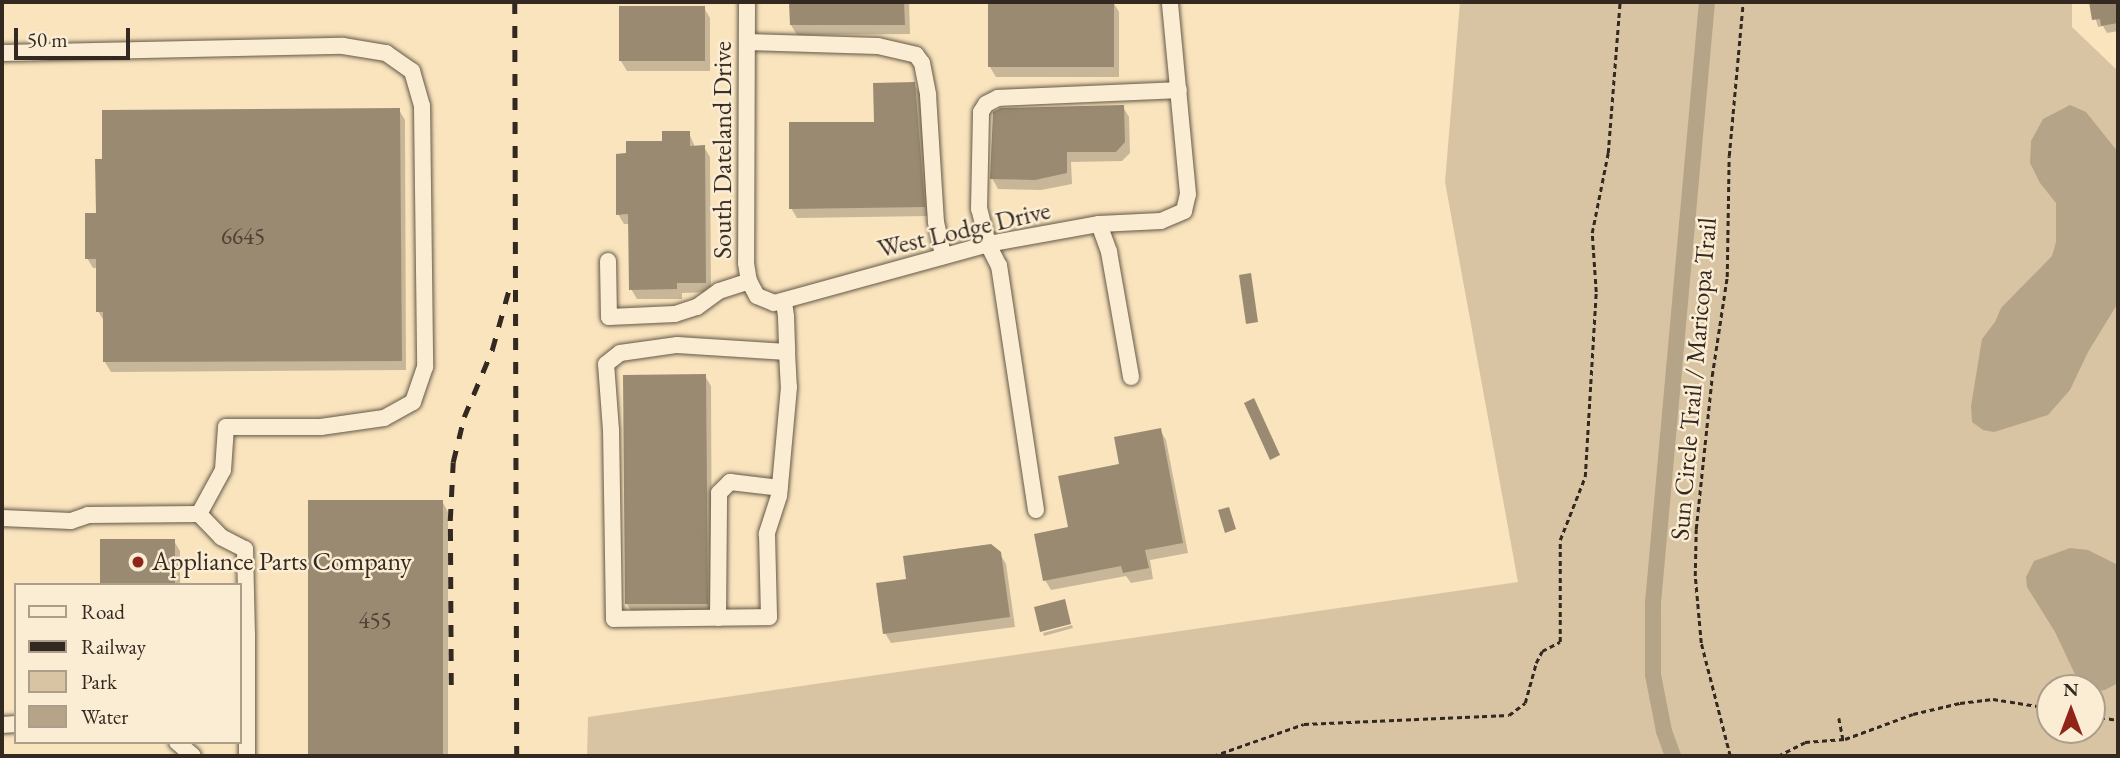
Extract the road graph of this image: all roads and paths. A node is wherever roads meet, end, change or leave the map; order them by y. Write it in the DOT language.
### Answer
graph roads {
  1 [pos="747,2"];
  2 [pos="1170,2"];
  3 [pos="1620,2"];
  4 [pos="1743,2"];
  5 [pos="747,42"];
  6 [pos="2,53"];
  7 [pos="1179,90"];
  8 [pos="1099,225"];
  9 [pos="988,244"];
  10 [pos="943,256"];
  11 [pos="608,261"];
  12 [pos="749,281"];
  13 [pos="757,296"];
  14 [pos="785,302"];
  15 [pos="788,352"];
  16 [pos="1131,377"];
  17 [pos="780,488"];
  18 [pos="1036,510"];
  19 [pos="199,514"];
  20 [pos="2,518"];
  21 [pos="718,618"];
  22 [pos="243,638"];
  23 [pos="2036,706"];
  24 [pos="1839,718"];
  25 [pos="1843,739"];
  26 [pos="179,744"];
  27 [pos="193,756"];
  28 [pos="247,756"];
  29 [pos="1213,756"];
  30 [pos="1730,756"];
  31 [pos="1778,756"];
  1 -- 5 [label="street, South Dateland Drive"];
  2 -- 7 [label="street"];
  3 -- 29 [label="path"];
  4 -- 30 [label="path, Sun Circle Trail / Maricopa Trail"];
  5 -- 10 [label="street"];
  5 -- 12 [label="street, South Dateland Drive"];
  6 -- 19 [label="street"];
  7 -- 8 [label="street, West Lodge Drive"];
  7 -- 9 [label="street"];
  8 -- 9 [label="street, West Lodge Drive"];
  8 -- 16 [label="street"];
  9 -- 10 [label="street, West Lodge Drive"];
  9 -- 18 [label="street"];
  10 -- 14 [label="street, West Lodge Drive"];
  11 -- 12 [label="street"];
  12 -- 13 [label="street, South Dateland Drive"];
  13 -- 14 [label="street, West Lodge Drive"];
  14 -- 15 [label="street"];
  15 -- 17 [label="street"];
  15 -- 21 [label="street"];
  17 -- 21 [label="street"];
  17 -- 21 [label="street"];
  19 -- 20 [label="street"];
  19 -- 22 [label="street"];
  22 -- 28 [label="street"];
  23 -- 25 [label="path"];
  24 -- 25 [label="path"];
  25 -- 31 [label="path"];
  26 -- 27 [label="street"];
}
